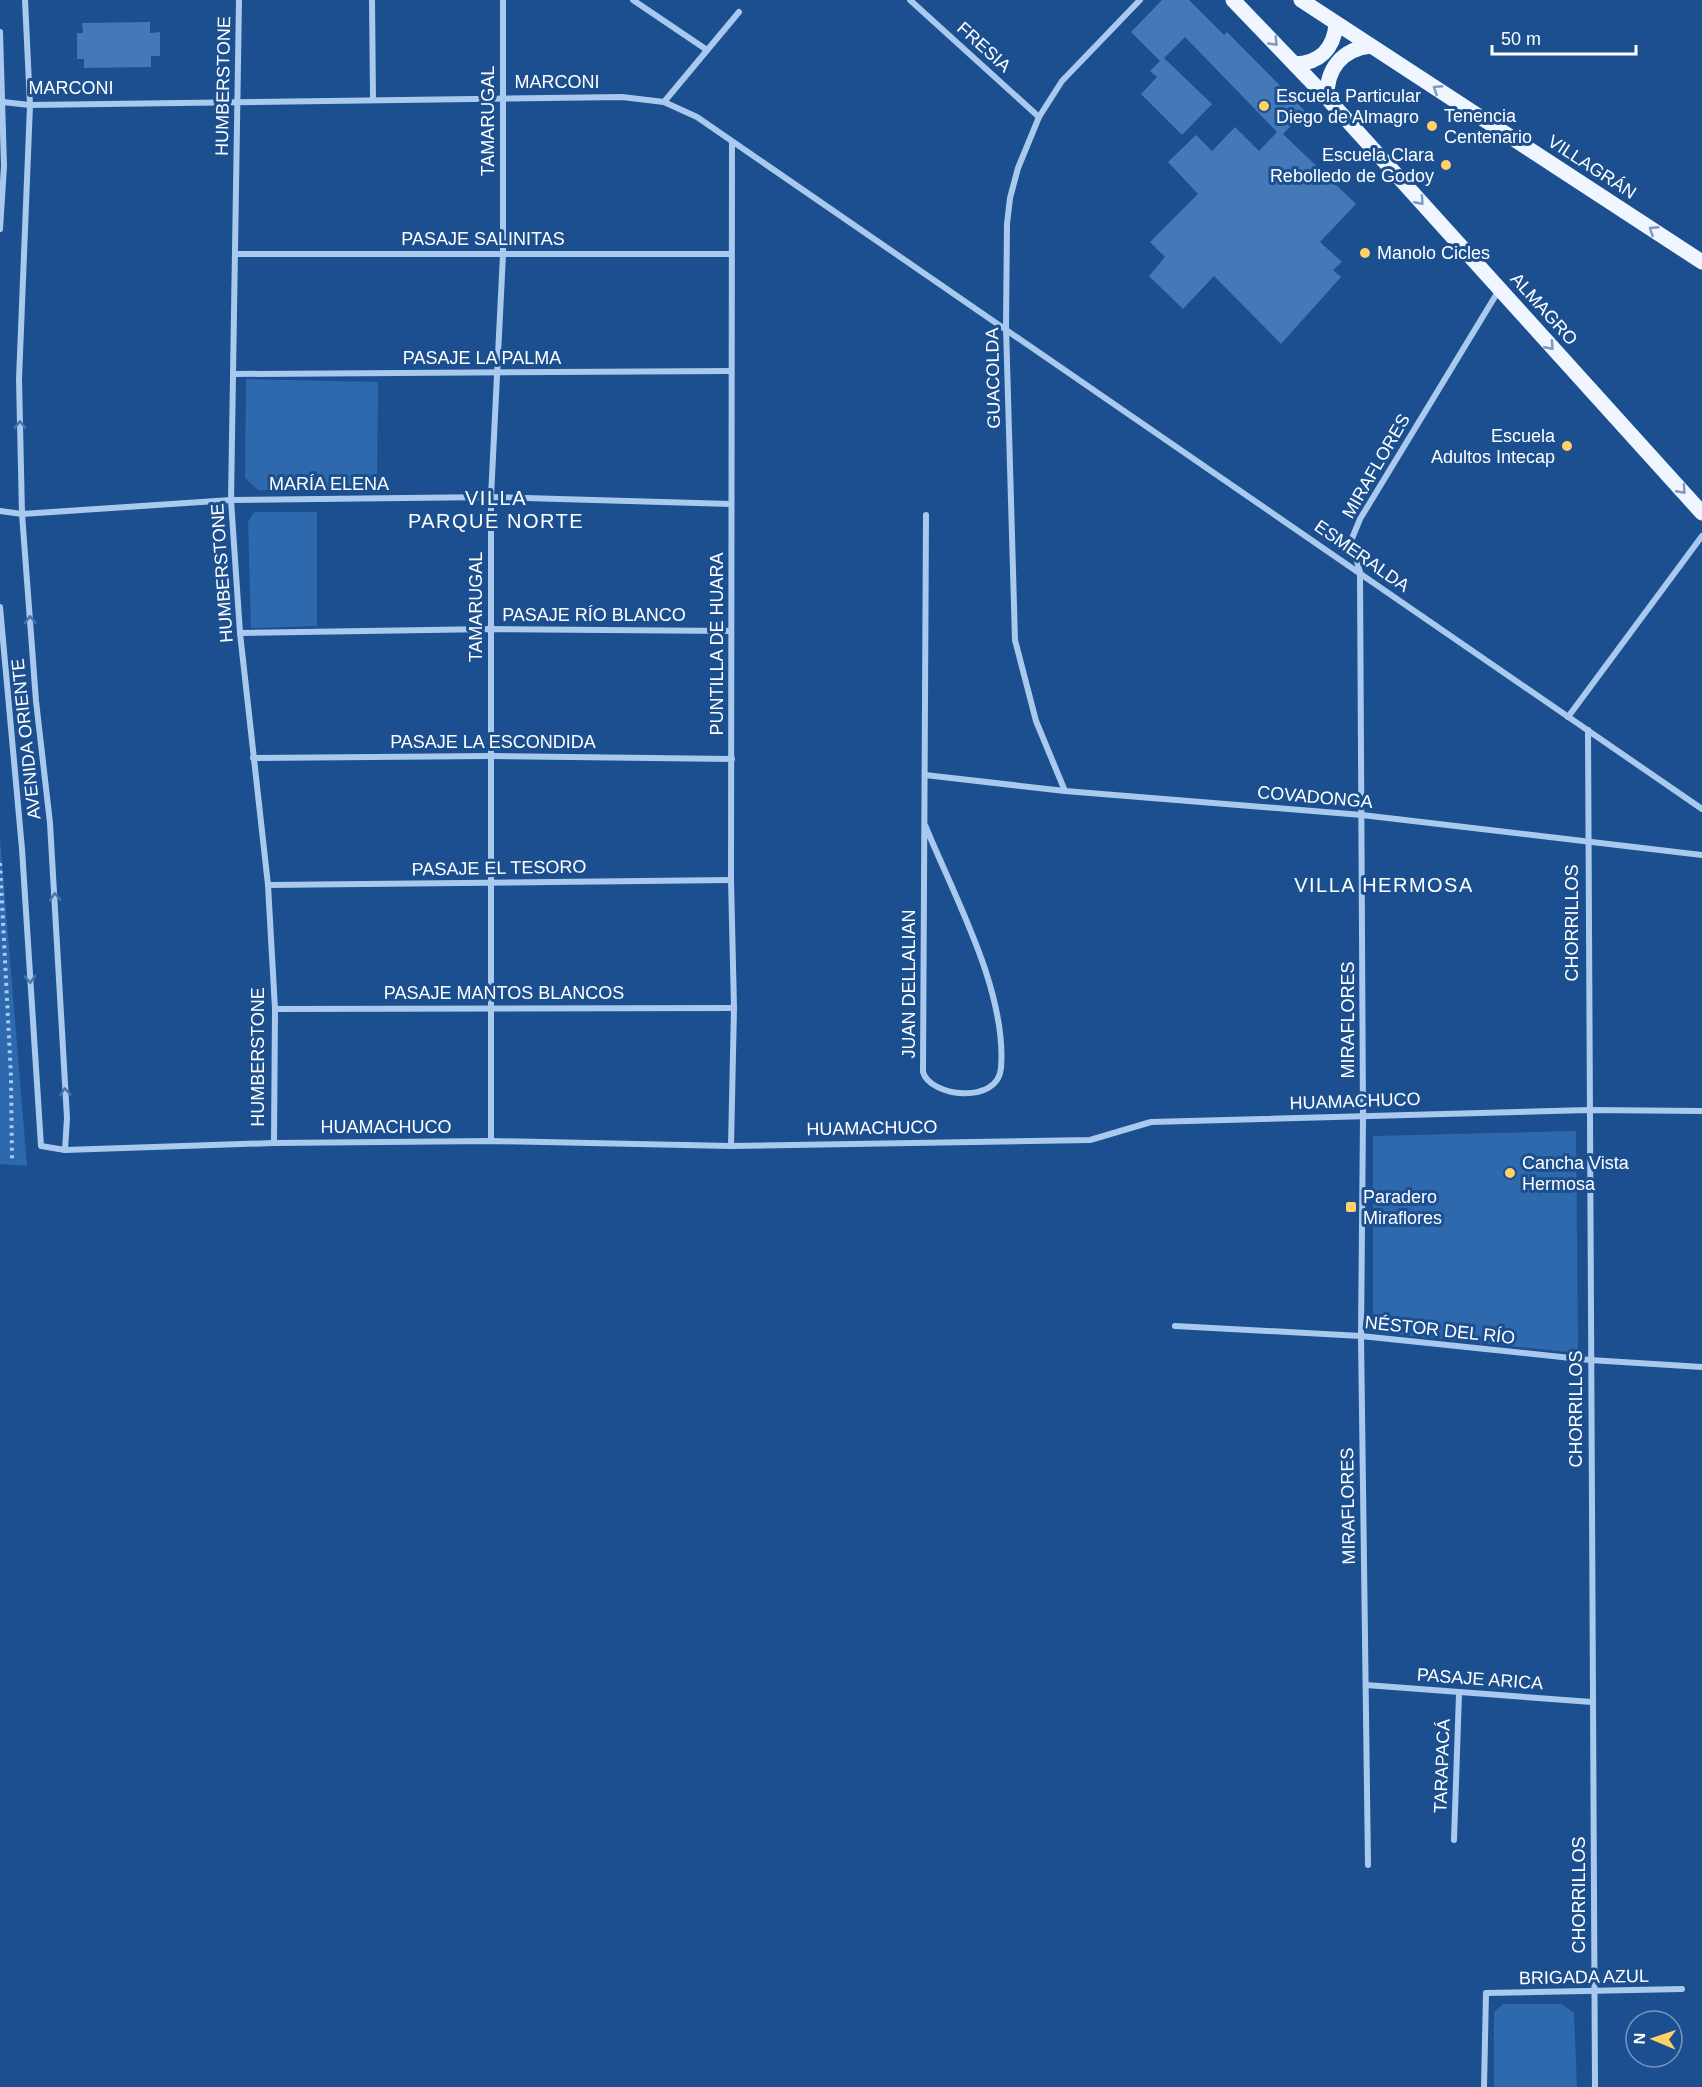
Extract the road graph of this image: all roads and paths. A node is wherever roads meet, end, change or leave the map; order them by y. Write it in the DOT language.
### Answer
graph roads {
  1 [pos="25,0"];
  2 [pos="239,0"];
  3 [pos="372,0"];
  4 [pos="503,0"];
  5 [pos="633,0"];
  6 [pos="910,0"];
  7 [pos="1140,0"];
  8 [pos="1233,0"];
  9 [pos="1301,0"];
  10 [pos="739,12"];
  11 [pos="1336,24"];
  12 [pos="0,32"];
  13 [pos="1371,46"];
  14 [pos="707,50"];
  15 [pos="1295,64"];
  16 [pos="373,98"];
  17 [pos="503,98"];
  18 [pos="1327,98"];
  19 [pos="237,100"];
  20 [pos="3,102"];
  21 [pos="664,102"];
  22 [pos="30,105"];
  23 [pos="1039,117"];
  24 [pos="732,142"];
  25 [pos="0,229"];
  26 [pos="235,254"];
  27 [pos="503,254"];
  28 [pos="730,254"];
  29 [pos="1702,262"];
  30 [pos="1499,289"];
  31 [pos="1006,327"];
  32 [pos="731,371"];
  33 [pos="499,373"];
  34 [pos="234,374"];
  35 [pos="491,497"];
  36 [pos="231,500"];
  37 [pos="732,504"];
  38 [pos="0,512"];
  39 [pos="1702,513"];
  40 [pos="22,514"];
  41 [pos="926,515"];
  42 [pos="1702,536"];
  43 [pos="1360,572"];
  44 [pos="0,607"];
  45 [pos="491,629"];
  46 [pos="731,631"];
  47 [pos="240,633"];
  48 [pos="1568,717"];
  49 [pos="1588,730"];
  50 [pos="491,756"];
  51 [pos="253,758"];
  52 [pos="732,759"];
  53 [pos="925,775"];
  54 [pos="1065,791"];
  55 [pos="1702,809"];
  56 [pos="1362,816"];
  57 [pos="925,825"];
  58 [pos="1587,842"];
  59 [pos="1702,855"];
  60 [pos="0,863"];
  61 [pos="731,880"];
  62 [pos="491,884"];
  63 [pos="268,885"];
  64 [pos="491,1007"];
  65 [pos="734,1008"];
  66 [pos="275,1009"];
  67 [pos="1588,1110"];
  68 [pos="1702,1112"];
  69 [pos="1363,1116"];
  70 [pos="491,1142"];
  71 [pos="274,1143"];
  72 [pos="41,1146"];
  73 [pos="731,1146"];
  74 [pos="65,1150"];
  75 [pos="12,1161"];
  76 [pos="1175,1326"];
  77 [pos="1361,1336"];
  78 [pos="1590,1360"];
  79 [pos="1702,1367"];
  80 [pos="1366,1685"];
  81 [pos="1459,1694"];
  82 [pos="1592,1702"];
  83 [pos="1454,1840"];
  84 [pos="1368,1865"];
  85 [pos="1682,1989"];
  86 [pos="1594,1992"];
  87 [pos="1484,2087"];
  88 [pos="1595,2087"];
  1 -- 22 [label="street, AVENIDA ORIENTE"];
  2 -- 19 [label="street, HUMBERSTONE"];
  3 -- 16 [label="street"];
  4 -- 17 [label="street, TAMARUGAL"];
  5 -- 14 [label="street"];
  6 -- 23 [label="street, FRESIA"];
  7 -- 23 [label="street, GUACOLDA"];
  8 -- 15 [label="main road, ALMAGRO, one-way"];
  9 -- 11 [label="main road, VILLAGRÁN"];
  10 -- 14 [label="street"];
  11 -- 13 [label="main road, VILLAGRÁN"];
  11 -- 15 [label="main road"];
  12 -- 20 [label="street"];
  13 -- 18 [label="main road"];
  29 -- 13 [label="main road, VILLAGRÁN, one-way"];
  14 -- 21 [label="street"];
  15 -- 18 [label="main road, ALMAGRO"];
  16 -- 17 [label="street, MARCONI"];
  16 -- 19 [label="street, MARCONI"];
  17 -- 21 [label="street, MARCONI"];
  17 -- 27 [label="street, TAMARUGAL"];
  18 -- 30 [label="main road, ALMAGRO, one-way"];
  19 -- 22 [label="street, MARCONI"];
  19 -- 26 [label="street, HUMBERSTONE"];
  20 -- 22 [label="street, MARCONI"];
  20 -- 25 [label="street"];
  21 -- 24 [label="street, MARCONI"];
  40 -- 22 [label="street, AVENIDA ORIENTE, one-way"];
  23 -- 31 [label="street, GUACOLDA"];
  24 -- 28 [label="street, PUNTILLA DE HUARA"];
  24 -- 31 [label="street, MARCONI"];
  26 -- 27 [label="street, PASAJE SALINITAS"];
  26 -- 34 [label="street, HUMBERSTONE"];
  27 -- 28 [label="street, PASAJE SALINITAS"];
  27 -- 33 [label="street, TAMARUGAL"];
  28 -- 32 [label="street, PUNTILLA DE HUARA"];
  30 -- 39 [label="main road, ALMAGRO, one-way"];
  30 -- 43 [label="street, MIRAFLORES"];
  31 -- 43 [label="street, ESMERALDA"];
  31 -- 54 [label="street, GUACOLDA"];
  32 -- 33 [label="street, PASAJE LA PALMA"];
  32 -- 37 [label="street, PUNTILLA DE HUARA"];
  33 -- 34 [label="street, PASAJE LA PALMA"];
  33 -- 35 [label="street, TAMARUGAL"];
  34 -- 36 [label="street, HUMBERSTONE"];
  35 -- 36 [label="street, MARÍA ELENA"];
  35 -- 37 [label="street, MARÍA ELENA"];
  35 -- 45 [label="street, TAMARUGAL"];
  36 -- 40 [label="street, MARÍA ELENA"];
  36 -- 47 [label="street, HUMBERSTONE"];
  37 -- 46 [label="street, PUNTILLA DE HUARA"];
  38 -- 40 [label="street, MARÍA ELENA"];
  74 -- 40 [label="street, AVENIDA ORIENTE, one-way"];
  41 -- 53 [label="street, JUAN DELLALIAN"];
  42 -- 48 [label="street"];
  43 -- 48 [label="street, ESMERALDA"];
  43 -- 56 [label="street, MIRAFLORES"];
  44 -- 72 [label="street, AVENIDA ORIENTE, one-way"];
  45 -- 46 [label="street, PASAJE RÍO BLANCO"];
  45 -- 47 [label="street, PASAJE RÍO BLANCO"];
  45 -- 50 [label="street, TAMARUGAL"];
  46 -- 52 [label="street, PUNTILLA DE HUARA"];
  47 -- 51 [label="street, HUMBERSTONE"];
  48 -- 49 [label="street, ESMERALDA"];
  49 -- 55 [label="street, ESMERALDA"];
  49 -- 58 [label="street, CHORRILLOS"];
  50 -- 51 [label="street, PASAJE LA ESCONDIDA"];
  50 -- 52 [label="street, PASAJE LA ESCONDIDA"];
  50 -- 62 [label="street, TAMARUGAL"];
  51 -- 63 [label="street, HUMBERSTONE"];
  52 -- 61 [label="street, PUNTILLA DE HUARA"];
  53 -- 54 [label="street, COVADONGA"];
  53 -- 57 [label="street, JUAN DELLALIAN"];
  54 -- 56 [label="street, COVADONGA"];
  56 -- 58 [label="street, COVADONGA"];
  56 -- 69 [label="street, MIRAFLORES"];
  57 -- 57 [label="street, JUAN DELLALIAN"];
  58 -- 59 [label="street, COVADONGA"];
  58 -- 67 [label="street, CHORRILLOS"];
  60 -- 75 [label="path"];
  61 -- 62 [label="street, PASAJE EL TESORO"];
  61 -- 65 [label="street, PUNTILLA DE HUARA"];
  62 -- 63 [label="street, PASAJE EL TESORO"];
  62 -- 64 [label="street, TAMARUGAL"];
  63 -- 66 [label="street, HUMBERSTONE"];
  64 -- 65 [label="street, PASAJE MANTOS BLANCOS"];
  64 -- 66 [label="street, PASAJE MANTOS BLANCOS"];
  64 -- 70 [label="street, TAMARUGAL"];
  65 -- 73 [label="street, PUNTILLA DE HUARA"];
  66 -- 71 [label="street, HUMBERSTONE"];
  67 -- 68 [label="street, HUAMACHUCO"];
  67 -- 69 [label="street, HUAMACHUCO"];
  67 -- 78 [label="street, CHORRILLOS"];
  69 -- 73 [label="street, HUAMACHUCO"];
  69 -- 77 [label="street, MIRAFLORES"];
  70 -- 71 [label="street, HUAMACHUCO"];
  70 -- 73 [label="street, HUAMACHUCO"];
  71 -- 74 [label="street, HUAMACHUCO"];
  72 -- 74 [label="street, HUAMACHUCO"];
  76 -- 77 [label="street, NÉSTOR DEL RÍO"];
  77 -- 78 [label="street, NÉSTOR DEL RÍO"];
  77 -- 80 [label="street, MIRAFLORES"];
  78 -- 79 [label="street, NÉSTOR DEL RÍO"];
  78 -- 82 [label="street, CHORRILLOS"];
  80 -- 81 [label="street, PASAJE ARICA"];
  80 -- 84 [label="street, MIRAFLORES"];
  81 -- 82 [label="street, PASAJE ARICA"];
  81 -- 83 [label="street, TARAPACÁ"];
  82 -- 86 [label="street, CHORRILLOS"];
  85 -- 86 [label="street, BRIGADA AZUL"];
  86 -- 87 [label="street, BRIGADA AZUL"];
  86 -- 88 [label="street, CHORRILLOS"];
}
